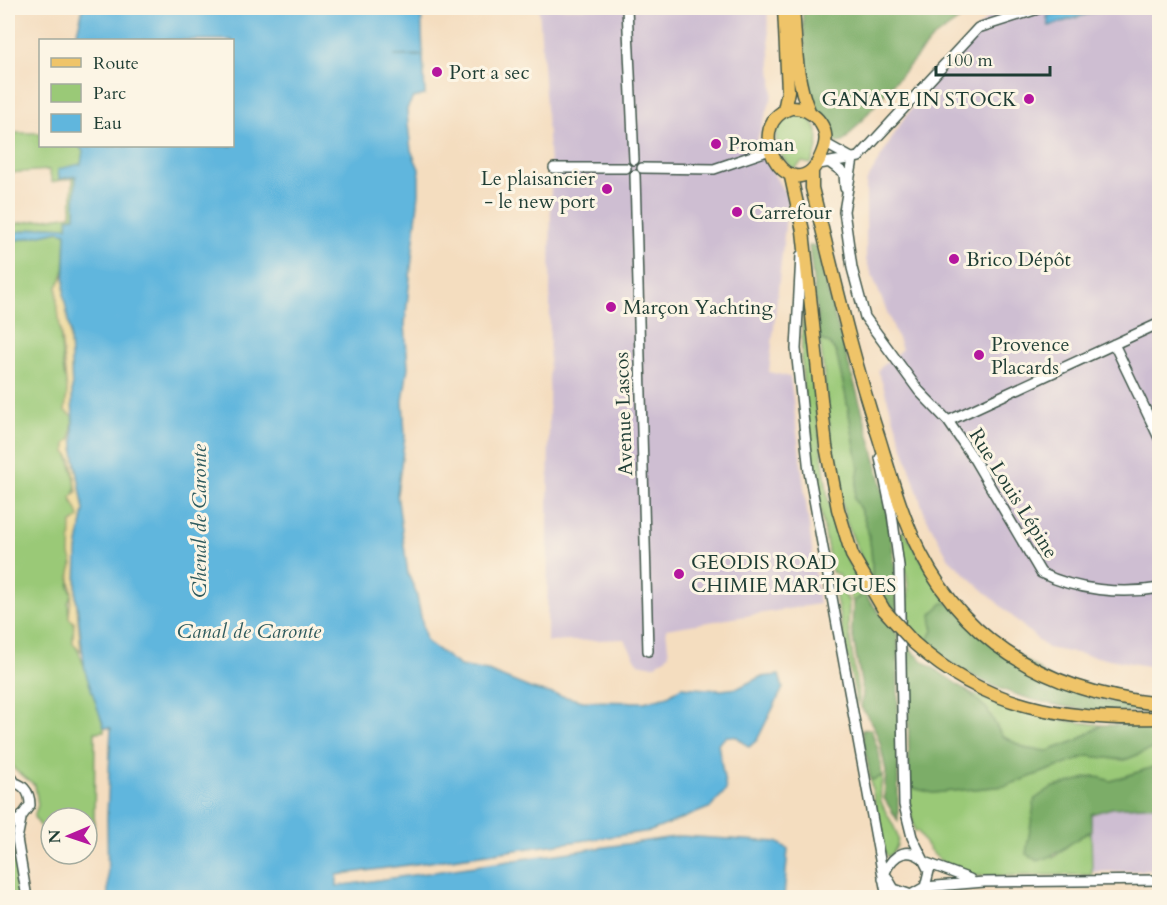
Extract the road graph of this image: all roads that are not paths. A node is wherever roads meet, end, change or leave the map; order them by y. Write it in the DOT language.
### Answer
graph roads {
  1 [pos="627,8"];
  2 [pos="784,8"];
  3 [pos="793,8"];
  4 [pos="1041,8"];
  5 [pos="784,110"];
  6 [pos="809,111"];
  7 [pos="826,144"];
  8 [pos="770,150"];
  9 [pos="856,158"];
  10 [pos="634,160"];
  11 [pos="820,166"];
  12 [pos="554,168"];
  13 [pos="626,168"];
  14 [pos="642,168"];
  15 [pos="635,176"];
  16 [pos="791,177"];
  17 [pos="844,212"];
  18 [pos="802,231"];
  19 [pos="1160,323"];
  20 [pos="1114,344"];
  21 [pos="867,403"];
  22 [pos="948,421"];
  23 [pos="1160,440"];
  24 [pos="1160,588"];
  25 [pos="648,651"];
  26 [pos="1160,704"];
  27 [pos="1160,718"];
  28 [pos="8,771"];
  29 [pos="11,782"];
  30 [pos="21,819"];
  31 [pos="8,823"];
  32 [pos="17,839"];
  33 [pos="926,861"];
  34 [pos="884,875"];
  35 [pos="1160,880"];
  36 [pos="984,882"];
  37 [pos="921,892"];
  38 [pos="27,897"];
  39 [pos="887,897"];
  1 -- 10 [label="street"];
  2 -- 5 [label="main road"];
  3 -- 6 [label="main road"];
  4 -- 9 [label="street"];
  5 -- 6 [label="main road"];
  5 -- 8 [label="main road"];
  6 -- 7 [label="main road"];
  7 -- 9 [label="street"];
  7 -- 11 [label="main road"];
  8 -- 14 [label="street"];
  8 -- 16 [label="main road"];
  9 -- 11 [label="street"];
  9 -- 17 [label="street"];
  10 -- 13 [label="street"];
  10 -- 14 [label="street"];
  11 -- 16 [label="main road"];
  11 -- 17 [label="street"];
  11 -- 21 [label="main road"];
  12 -- 13 [label="street"];
  13 -- 15 [label="street"];
  14 -- 15 [label="street"];
  15 -- 25 [label="street, Avenue Lascos"];
  16 -- 18 [label="main road"];
  17 -- 22 [label="street, Rue Louis Lépine"];
  18 -- 27 [label="main road, bridge"];
  18 -- 34 [label="street"];
  19 -- 20 [label="street"];
  20 -- 22 [label="street"];
  20 -- 23 [label="street"];
  21 -- 26 [label="main road"];
  21 -- 33 [label="street"];
  22 -- 24 [label="street, Rue Louis Lépine"];
  28 -- 29 [label="street"];
  29 -- 30 [label="street"];
  30 -- 31 [label="street"];
  30 -- 32 [label="street"];
  31 -- 32 [label="street"];
  32 -- 38 [label="street"];
  33 -- 34 [label="street"];
  33 -- 36 [label="street"];
  33 -- 37 [label="street"];
  34 -- 37 [label="street"];
  34 -- 39 [label="street"];
  35 -- 36 [label="street"];
  36 -- 37 [label="street"];
}
